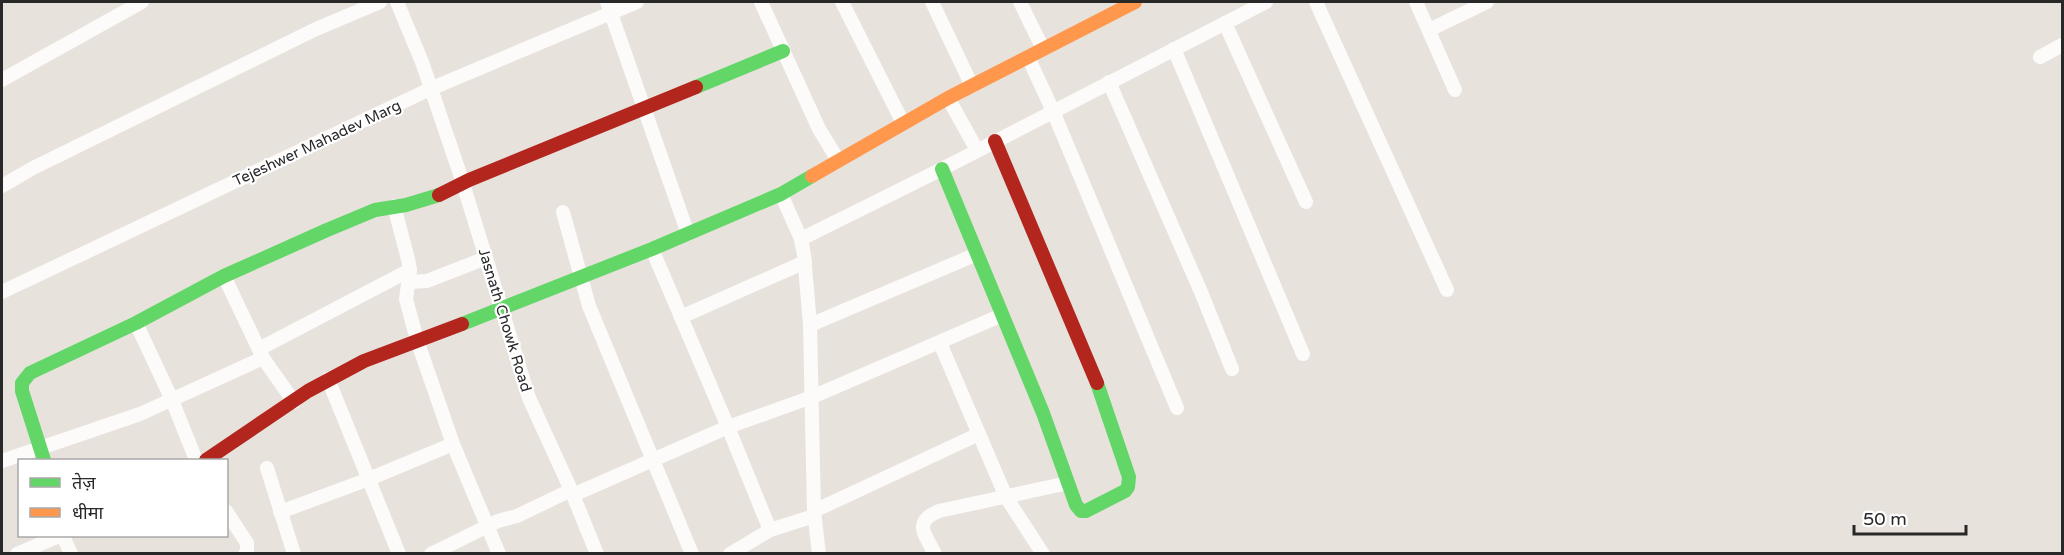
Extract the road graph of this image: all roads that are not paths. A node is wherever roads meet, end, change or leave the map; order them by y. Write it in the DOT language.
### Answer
graph roads {
  1 [pos="141,2"];
  2 [pos="380,2"];
  3 [pos="398,2"];
  4 [pos="637,2"];
  5 [pos="761,2"];
  6 [pos="842,2"];
  7 [pos="932,2"];
  8 [pos="1020,2"];
  9 [pos="1135,2"];
  10 [pos="1266,2"];
  11 [pos="1316,2"];
  12 [pos="1416,2"];
  13 [pos="1487,2"];
  14 [pos="609,7"];
  15 [pos="1225,23"];
  16 [pos="1429,30"];
  17 [pos="2062,45"];
  18 [pos="1043,49"];
  19 [pos="1174,49"];
  20 [pos="783,51"];
  21 [pos="1028,57"];
  22 [pos="2040,57"];
  23 [pos="2,80"];
  24 [pos="1109,82"];
  25 [pos="972,86"];
  26 [pos="430,89"];
  27 [pos="1455,90"];
  28 [pos="948,98"];
  29 [pos="645,109"];
  30 [pos="1053,111"];
  31 [pos="903,123"];
  32 [pos="995,141"];
  33 [pos="977,150"];
  34 [pos="838,160"];
  35 [pos="942,169"];
  36 [pos="463,183"];
  37 [pos="2,186"];
  38 [pos="781,194"];
  39 [pos="1306,202"];
  40 [pos="394,206"];
  41 [pos="562,212"];
  42 [pos="688,234"];
  43 [pos="801,239"];
  44 [pos="652,249"];
  45 [pos="977,254"];
  46 [pos="486,258"];
  47 [pos="805,262"];
  48 [pos="224,276"];
  49 [pos="409,276"];
  50 [pos="582,277"];
  51 [pos="1447,290"];
  52 [pos="2,292"];
  53 [pos="502,309"];
  54 [pos="1002,315"];
  55 [pos="681,317"];
  56 [pos="136,323"];
  57 [pos="810,325"];
  58 [pos="417,340"];
  59 [pos="940,343"];
  60 [pos="261,354"];
  61 [pos="1303,354"];
  62 [pos="1232,369"];
  63 [pos="328,379"];
  64 [pos="812,397"];
  65 [pos="172,400"];
  66 [pos="294,402"];
  67 [pos="1177,408"];
  68 [pos="728,427"];
  69 [pos="979,434"];
  70 [pos="453,444"];
  71 [pos="42,455"];
  72 [pos="196,459"];
  73 [pos="208,459"];
  74 [pos="653,460"];
  75 [pos="2,461"];
  76 [pos="267,468"];
  77 [pos="369,479"];
  78 [pos="1068,483"];
  79 [pos="1006,497"];
  80 [pos="280,512"];
  81 [pos="228,514"];
  82 [pos="814,514"];
  83 [pos="487,526"];
  84 [pos="770,530"];
  85 [pos="59,537"];
  86 [pos="62,537"];
  87 [pos="17,554"];
  88 [pos="71,554"];
  89 [pos="245,554"];
  90 [pos="294,554"];
  91 [pos="399,554"];
  92 [pos="431,554"];
  93 [pos="499,554"];
  94 [pos="597,554"];
  95 [pos="692,554"];
  96 [pos="730,554"];
  97 [pos="819,554"];
  98 [pos="936,554"];
  99 [pos="1043,554"];
  1 -- 23 [label="street"];
  2 -- 37 [label="street"];
  3 -- 26 [label="street, Jasnath Chowk Road"];
  4 -- 14 [label="street, Tejeshwer Mahadev Marg"];
  5 -- 20 [label="street"];
  6 -- 31 [label="street"];
  7 -- 25 [label="street"];
  8 -- 18 [label="street"];
  9 -- 18 [label="street"];
  10 -- 15 [label="street"];
  11 -- 51 [label="street"];
  12 -- 16 [label="street"];
  13 -- 16 [label="street"];
  14 -- 26 [label="street, Tejeshwer Mahadev Marg"];
  14 -- 29 [label="street"];
  15 -- 19 [label="street"];
  15 -- 39 [label="street"];
  16 -- 27 [label="street"];
  17 -- 22 [label="street"];
  18 -- 21 [label="street"];
  19 -- 24 [label="street"];
  19 -- 61 [label="street"];
  20 -- 29 [label="street"];
  20 -- 34 [label="street"];
  21 -- 25 [label="street"];
  21 -- 30 [label="street"];
  24 -- 30 [label="street"];
  24 -- 62 [label="street"];
  25 -- 28 [label="street"];
  26 -- 36 [label="street, Jasnath Chowk Road"];
  26 -- 52 [label="street, Tejeshwer Mahadev Marg"];
  28 -- 31 [label="street"];
  28 -- 33 [label="street"];
  29 -- 36 [label="street"];
  29 -- 42 [label="street"];
  30 -- 32 [label="street"];
  30 -- 67 [label="street"];
  31 -- 34 [label="street"];
  32 -- 33 [label="street"];
  32 -- 78 [label="street"];
  33 -- 35 [label="street"];
  34 -- 38 [label="street"];
  35 -- 43 [label="street"];
  35 -- 45 [label="street"];
  36 -- 40 [label="street"];
  36 -- 46 [label="street, Jasnath Chowk Road"];
  38 -- 42 [label="street"];
  38 -- 43 [label="street"];
  40 -- 48 [label="street"];
  40 -- 49 [label="street"];
  41 -- 50 [label="street"];
  42 -- 44 [label="street"];
  43 -- 47 [label="street"];
  44 -- 50 [label="street"];
  44 -- 55 [label="street"];
  45 -- 54 [label="street"];
  45 -- 57 [label="street"];
  46 -- 49 [label="street"];
  46 -- 53 [label="street, Jasnath Chowk Road"];
  47 -- 55 [label="street"];
  47 -- 57 [label="street"];
  48 -- 56 [label="street"];
  48 -- 60 [label="street"];
  49 -- 58 [label="street"];
  49 -- 60 [label="street"];
  50 -- 53 [label="street"];
  50 -- 74 [label="street"];
  53 -- 58 [label="street"];
  53 -- 83 [label="street, Jasnath Chowk Road"];
  54 -- 59 [label="street"];
  54 -- 78 [label="street"];
  55 -- 68 [label="street"];
  56 -- 65 [label="street"];
  56 -- 71 [label="street"];
  57 -- 64 [label="street"];
  58 -- 63 [label="street"];
  58 -- 70 [label="street"];
  59 -- 64 [label="street"];
  59 -- 69 [label="street"];
  60 -- 65 [label="street"];
  60 -- 66 [label="street"];
  63 -- 66 [label="street"];
  63 -- 77 [label="street"];
  64 -- 68 [label="street"];
  64 -- 82 [label="street"];
  65 -- 71 [label="street"];
  65 -- 72 [label="street"];
  66 -- 73 [label="street"];
  68 -- 74 [label="street"];
  68 -- 84 [label="street"];
  69 -- 79 [label="street"];
  69 -- 82 [label="street"];
  70 -- 77 [label="street"];
  70 -- 83 [label="street"];
  71 -- 75 [label="street"];
  74 -- 94 [label="street"];
  74 -- 95 [label="street"];
  76 -- 80 [label="street"];
  77 -- 80 [label="street"];
  77 -- 91 [label="street"];
  78 -- 79 [label="street"];
  79 -- 98 [label="street"];
  79 -- 99 [label="street"];
  80 -- 90 [label="street"];
  81 -- 89 [label="street"];
  82 -- 84 [label="street"];
  82 -- 97 [label="street"];
  83 -- 92 [label="street, Jasnath Chowk Road"];
  83 -- 93 [label="street"];
  84 -- 96 [label="street"];
  85 -- 87 [label="street"];
  86 -- 88 [label="street"];
}
